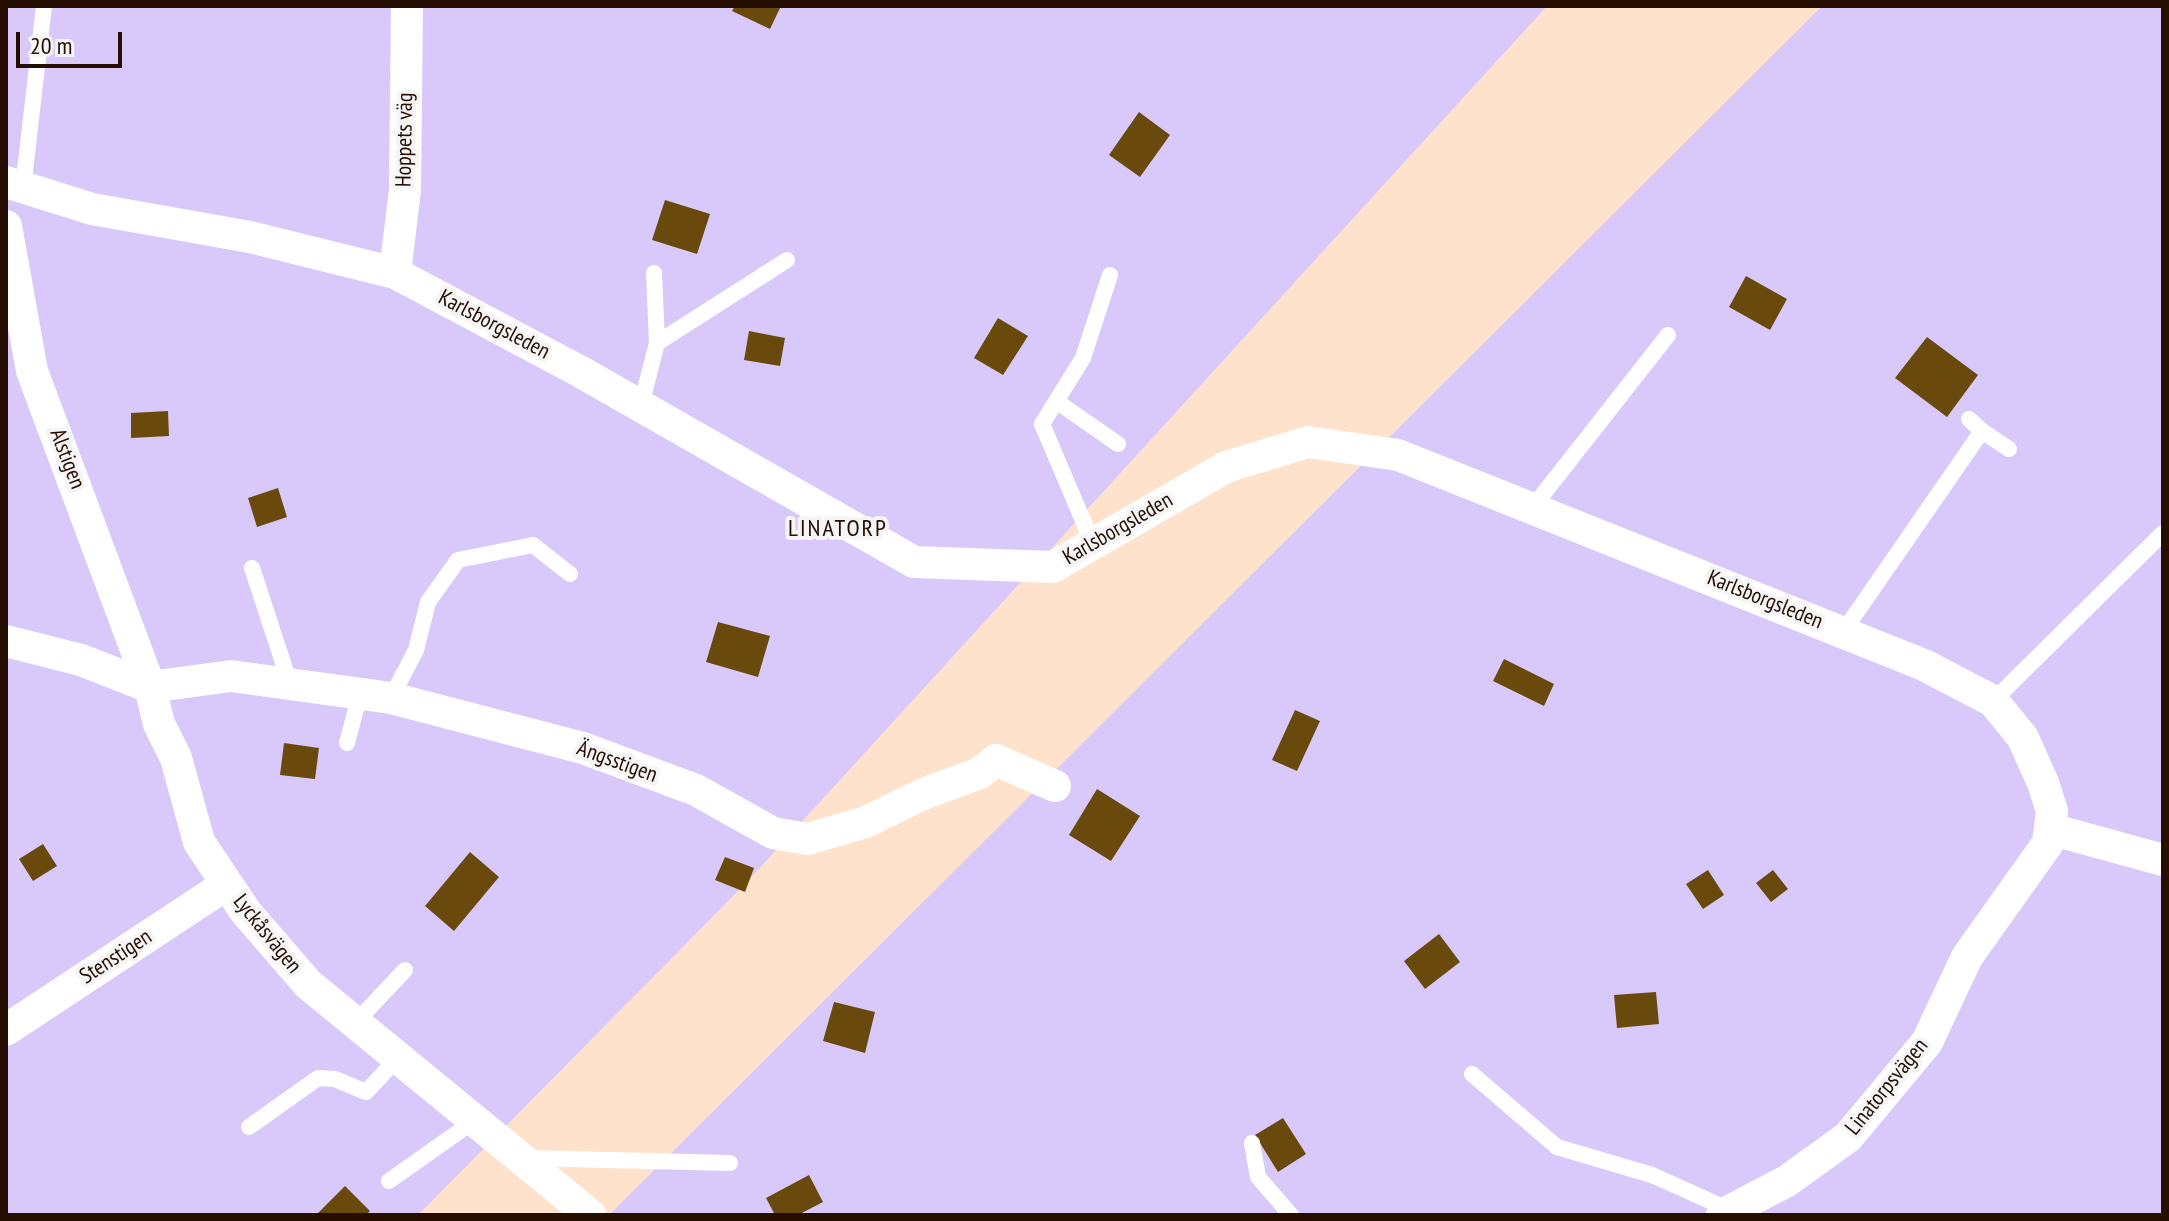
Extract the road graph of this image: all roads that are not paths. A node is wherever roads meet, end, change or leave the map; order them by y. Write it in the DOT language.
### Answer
graph roads {
  1 [pos="44,6"];
  2 [pos="407,6"];
  3 [pos="15,185"];
  4 [pos="6,226"];
  5 [pos="787,260"];
  6 [pos="395,273"];
  7 [pos="654,273"];
  8 [pos="1110,275"];
  9 [pos="1668,335"];
  10 [pos="657,343"];
  11 [pos="1056,401"];
  12 [pos="641,405"];
  13 [pos="1969,419"];
  14 [pos="1982,431"];
  15 [pos="1118,444"];
  16 [pos="2009,449"];
  17 [pos="1533,507"];
  18 [pos="2163,533"];
  19 [pos="1093,544"];
  20 [pos="252,568"];
  21 [pos="570,574"];
  22 [pos="1843,632"];
  23 [pos="6,641"];
  24 [pos="290,684"];
  25 [pos="150,687"];
  26 [pos="376,696"];
  27 [pos="1993,701"];
  28 [pos="347,743"];
  29 [pos="1055,786"];
  30 [pos="2050,829"];
  31 [pos="2163,860"];
  32 [pos="227,884"];
  33 [pos="405,970"];
  34 [pos="355,1023"];
  35 [pos="6,1030"];
  36 [pos="397,1059"];
  37 [pos="1472,1074"];
  38 [pos="474,1121"];
  39 [pos="249,1127"];
  40 [pos="1252,1143"];
  41 [pos="521,1158"];
  42 [pos="730,1163"];
  43 [pos="389,1181"];
  44 [pos="1726,1213"];
  45 [pos="590,1215"];
  46 [pos="1291,1215"];
  1 -- 3 [label="lane"];
  2 -- 6 [label="street, Hoppets väg"];
  3 -- 6 [label="street, Karlsborgsleden"];
  4 -- 25 [label="street, Alstigen"];
  5 -- 10 [label="lane"];
  6 -- 12 [label="street, Karlsborgsleden"];
  7 -- 10 [label="lane"];
  8 -- 11 [label="lane"];
  9 -- 17 [label="lane"];
  10 -- 12 [label="lane"];
  11 -- 15 [label="lane"];
  11 -- 19 [label="lane"];
  12 -- 19 [label="street, Karlsborgsleden"];
  13 -- 14 [label="lane"];
  14 -- 16 [label="lane"];
  14 -- 22 [label="lane"];
  17 -- 19 [label="street, Karlsborgsleden"];
  17 -- 22 [label="street, Karlsborgsleden"];
  18 -- 27 [label="lane"];
  20 -- 24 [label="lane"];
  21 -- 26 [label="lane"];
  22 -- 27 [label="street, Karlsborgsleden"];
  23 -- 25 [label="street"];
  24 -- 25 [label="street, Ängsstigen"];
  24 -- 26 [label="street, Ängsstigen"];
  25 -- 32 [label="street, Lyckåsvägen"];
  26 -- 28 [label="lane"];
  26 -- 29 [label="street, Ängsstigen"];
  27 -- 30 [label="street, Karlsborgsleden"];
  30 -- 31 [label="street"];
  30 -- 44 [label="street, Linatorpsvägen"];
  32 -- 34 [label="street, Lyckåsvägen"];
  32 -- 35 [label="street, Stenstigen"];
  33 -- 34 [label="lane"];
  34 -- 36 [label="street, Lyckåsvägen"];
  36 -- 38 [label="street, Lyckåsvägen"];
  36 -- 39 [label="lane"];
  37 -- 44 [label="lane"];
  38 -- 41 [label="street, Lyckåsvägen"];
  38 -- 43 [label="lane"];
  40 -- 46 [label="lane"];
  41 -- 42 [label="lane"];
  41 -- 45 [label="street, Lyckåsvägen"];
}
